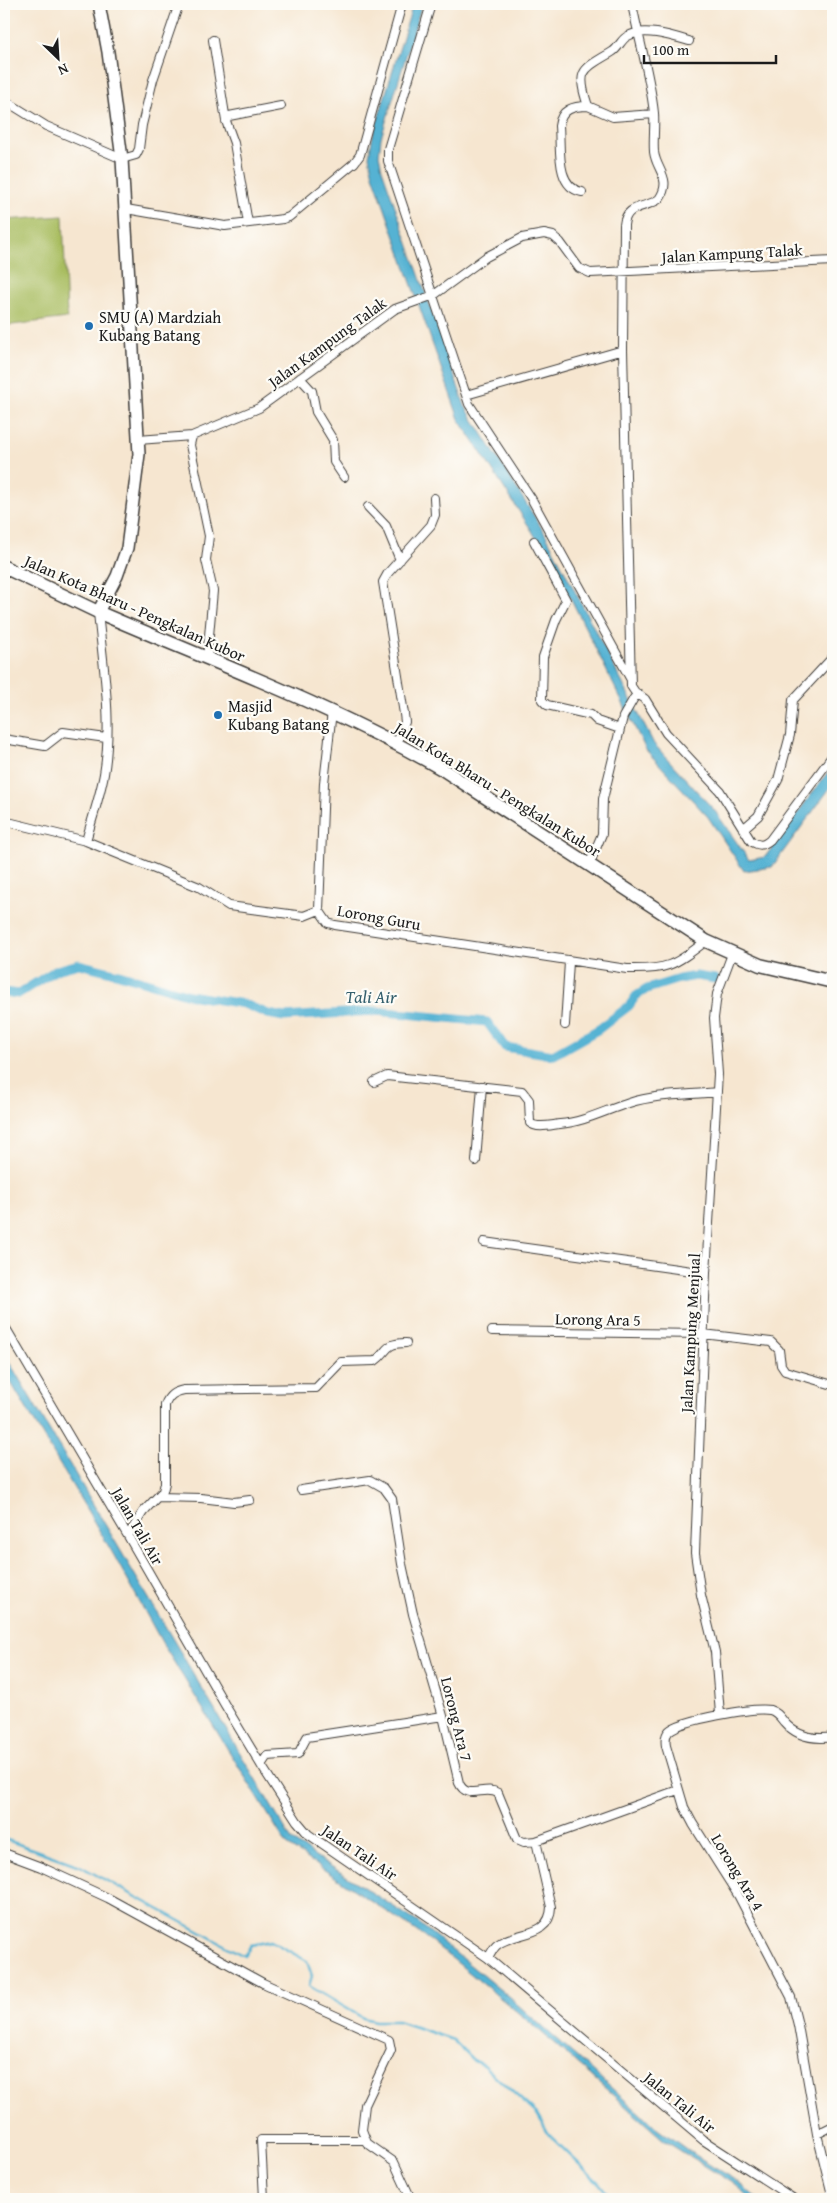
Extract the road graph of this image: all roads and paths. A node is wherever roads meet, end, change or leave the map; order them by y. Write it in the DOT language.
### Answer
graph roads {
  1 [pos="99,4"];
  2 [pos="179,4"];
  3 [pos="402,4"];
  4 [pos="431,4"];
  5 [pos="632,4"];
  6 [pos="638,33"];
  7 [pos="212,40"];
  8 [pos="689,42"];
  9 [pos="4,100"];
  10 [pos="281,106"];
  11 [pos="588,106"];
  12 [pos="654,114"];
  13 [pos="226,121"];
  14 [pos="122,159"];
  15 [pos="582,192"];
  16 [pos="126,209"];
  17 [pos="248,223"];
  18 [pos="833,261"];
  19 [pos="624,272"];
  20 [pos="431,296"];
  21 [pos="623,350"];
  22 [pos="300,378"];
  23 [pos="466,395"];
  24 [pos="192,436"];
  25 [pos="138,440"];
  26 [pos="344,477"];
  27 [pos="434,498"];
  28 [pos="368,507"];
  29 [pos="534,541"];
  30 [pos="400,560"];
  31 [pos="4,567"];
  32 [pos="98,612"];
  33 [pos="833,657"];
  34 [pos="207,658"];
  35 [pos="631,679"];
  36 [pos="636,696"];
  37 [pos="332,711"];
  38 [pos="620,728"];
  39 [pos="106,738"];
  40 [pos="4,739"];
  41 [pos="397,743"];
  42 [pos="833,755"];
  43 [pos="4,821"];
  44 [pos="743,829"];
  45 [pos="86,841"];
  46 [pos="589,865"];
  47 [pos="319,910"];
  48 [pos="706,941"];
  49 [pos="732,954"];
  50 [pos="569,962"];
  51 [pos="833,982"];
  52 [pos="565,1025"];
  53 [pos="374,1082"];
  54 [pos="482,1086"];
  55 [pos="717,1092"];
  56 [pos="476,1161"];
  57 [pos="484,1242"];
  58 [pos="706,1273"];
  59 [pos="4,1326"];
  60 [pos="492,1331"];
  61 [pos="703,1334"];
  62 [pos="406,1343"];
  63 [pos="833,1385"];
  64 [pos="301,1490"];
  65 [pos="158,1497"];
  66 [pos="250,1500"];
  67 [pos="128,1536"];
  68 [pos="720,1714"];
  69 [pos="444,1716"];
  70 [pos="833,1737"];
  71 [pos="261,1765"];
  72 [pos="678,1790"];
  73 [pos="536,1841"];
  74 [pos="4,1853"];
  75 [pos="488,1958"];
  76 [pos="833,2126"];
  77 [pos="816,2134"];
  78 [pos="365,2140"];
  79 [pos="264,2199"];
  80 [pos="411,2199"];
  81 [pos="794,2199"];
  82 [pos="833,2199"];
  1 -- 14 [label="street"];
  2 -- 14 [label="street"];
  3 -- 17 [label="street"];
  4 -- 20 [label="street"];
  5 -- 6 [label="street"];
  6 -- 8 [label="street"];
  6 -- 11 [label="street"];
  6 -- 12 [label="street"];
  7 -- 13 [label="street"];
  9 -- 14 [label="street"];
  10 -- 13 [label="street"];
  11 -- 12 [label="street"];
  11 -- 15 [label="street"];
  12 -- 19 [label="street"];
  13 -- 17 [label="street"];
  14 -- 16 [label="street"];
  16 -- 17 [label="street"];
  16 -- 25 [label="street"];
  18 -- 19 [label="street, Jalan Kampung Talak"];
  19 -- 20 [label="street, Jalan Kampung Talak"];
  19 -- 21 [label="street"];
  20 -- 22 [label="street, Jalan Kampung Talak"];
  20 -- 23 [label="street"];
  21 -- 23 [label="street"];
  21 -- 35 [label="street"];
  22 -- 24 [label="street, Jalan Kampung Talak"];
  22 -- 26 [label="street"];
  23 -- 35 [label="street"];
  24 -- 25 [label="street, Jalan Kampung Talak"];
  24 -- 34 [label="street"];
  25 -- 32 [label="street"];
  27 -- 30 [label="street"];
  28 -- 30 [label="street"];
  29 -- 38 [label="street"];
  30 -- 41 [label="street"];
  31 -- 32 [label="main road, Jalan Kota Bharu - Pengkalan Kubor"];
  32 -- 34 [label="main road, Jalan Kota Bharu - Pengkalan Kubor"];
  32 -- 39 [label="street"];
  33 -- 44 [label="street"];
  34 -- 37 [label="main road, Jalan Kota Bharu - Pengkalan Kubor"];
  35 -- 36 [label="street"];
  36 -- 38 [label="street"];
  36 -- 44 [label="street"];
  37 -- 41 [label="main road, Jalan Kota Bharu - Pengkalan Kubor"];
  37 -- 47 [label="street"];
  38 -- 46 [label="street"];
  39 -- 40 [label="street"];
  39 -- 45 [label="street"];
  41 -- 46 [label="main road, Jalan Kota Bharu - Pengkalan Kubor"];
  42 -- 44 [label="street"];
  43 -- 45 [label="street, Lorong Guru"];
  45 -- 47 [label="street, Lorong Guru"];
  46 -- 48 [label="main road, Jalan Kota Bharu - Pengkalan Kubor"];
  47 -- 50 [label="street, Lorong Guru"];
  48 -- 49 [label="main road, Jalan Kota Bharu - Pengkalan Kubor"];
  48 -- 50 [label="street, Lorong Guru"];
  49 -- 51 [label="main road, Jalan Kota Bharu - Pengkalan Kubor"];
  49 -- 55 [label="street, Jalan Kampung Menjual"];
  50 -- 52 [label="street"];
  53 -- 54 [label="street"];
  54 -- 55 [label="street"];
  54 -- 56 [label="street"];
  55 -- 58 [label="street, Jalan Kampung Menjual"];
  57 -- 58 [label="street"];
  58 -- 61 [label="street, Jalan Kampung Menjual"];
  59 -- 67 [label="street, Jalan Tali Air"];
  60 -- 61 [label="street, Lorong Ara 5"];
  61 -- 63 [label="street, Lorong Ara 5"];
  61 -- 68 [label="street, Jalan Kampung Menjual"];
  62 -- 65 [label="street"];
  64 -- 69 [label="street, Lorong Ara 7"];
  65 -- 66 [label="street"];
  65 -- 67 [label="street"];
  67 -- 71 [label="street, Jalan Tali Air"];
  68 -- 70 [label="street, Lorong Ara 4"];
  68 -- 72 [label="street, Lorong Ara 4"];
  69 -- 71 [label="street"];
  69 -- 73 [label="street, Lorong Ara 7"];
  71 -- 75 [label="street, Jalan Tali Air"];
  72 -- 73 [label="street"];
  72 -- 77 [label="street, Lorong Ara 4"];
  73 -- 75 [label="street"];
  74 -- 78 [label="street"];
  75 -- 81 [label="street, Jalan Tali Air"];
  76 -- 77 [label="street"];
  77 -- 82 [label="street, Lorong Ara 4"];
  78 -- 79 [label="street"];
  78 -- 80 [label="street"];
}
